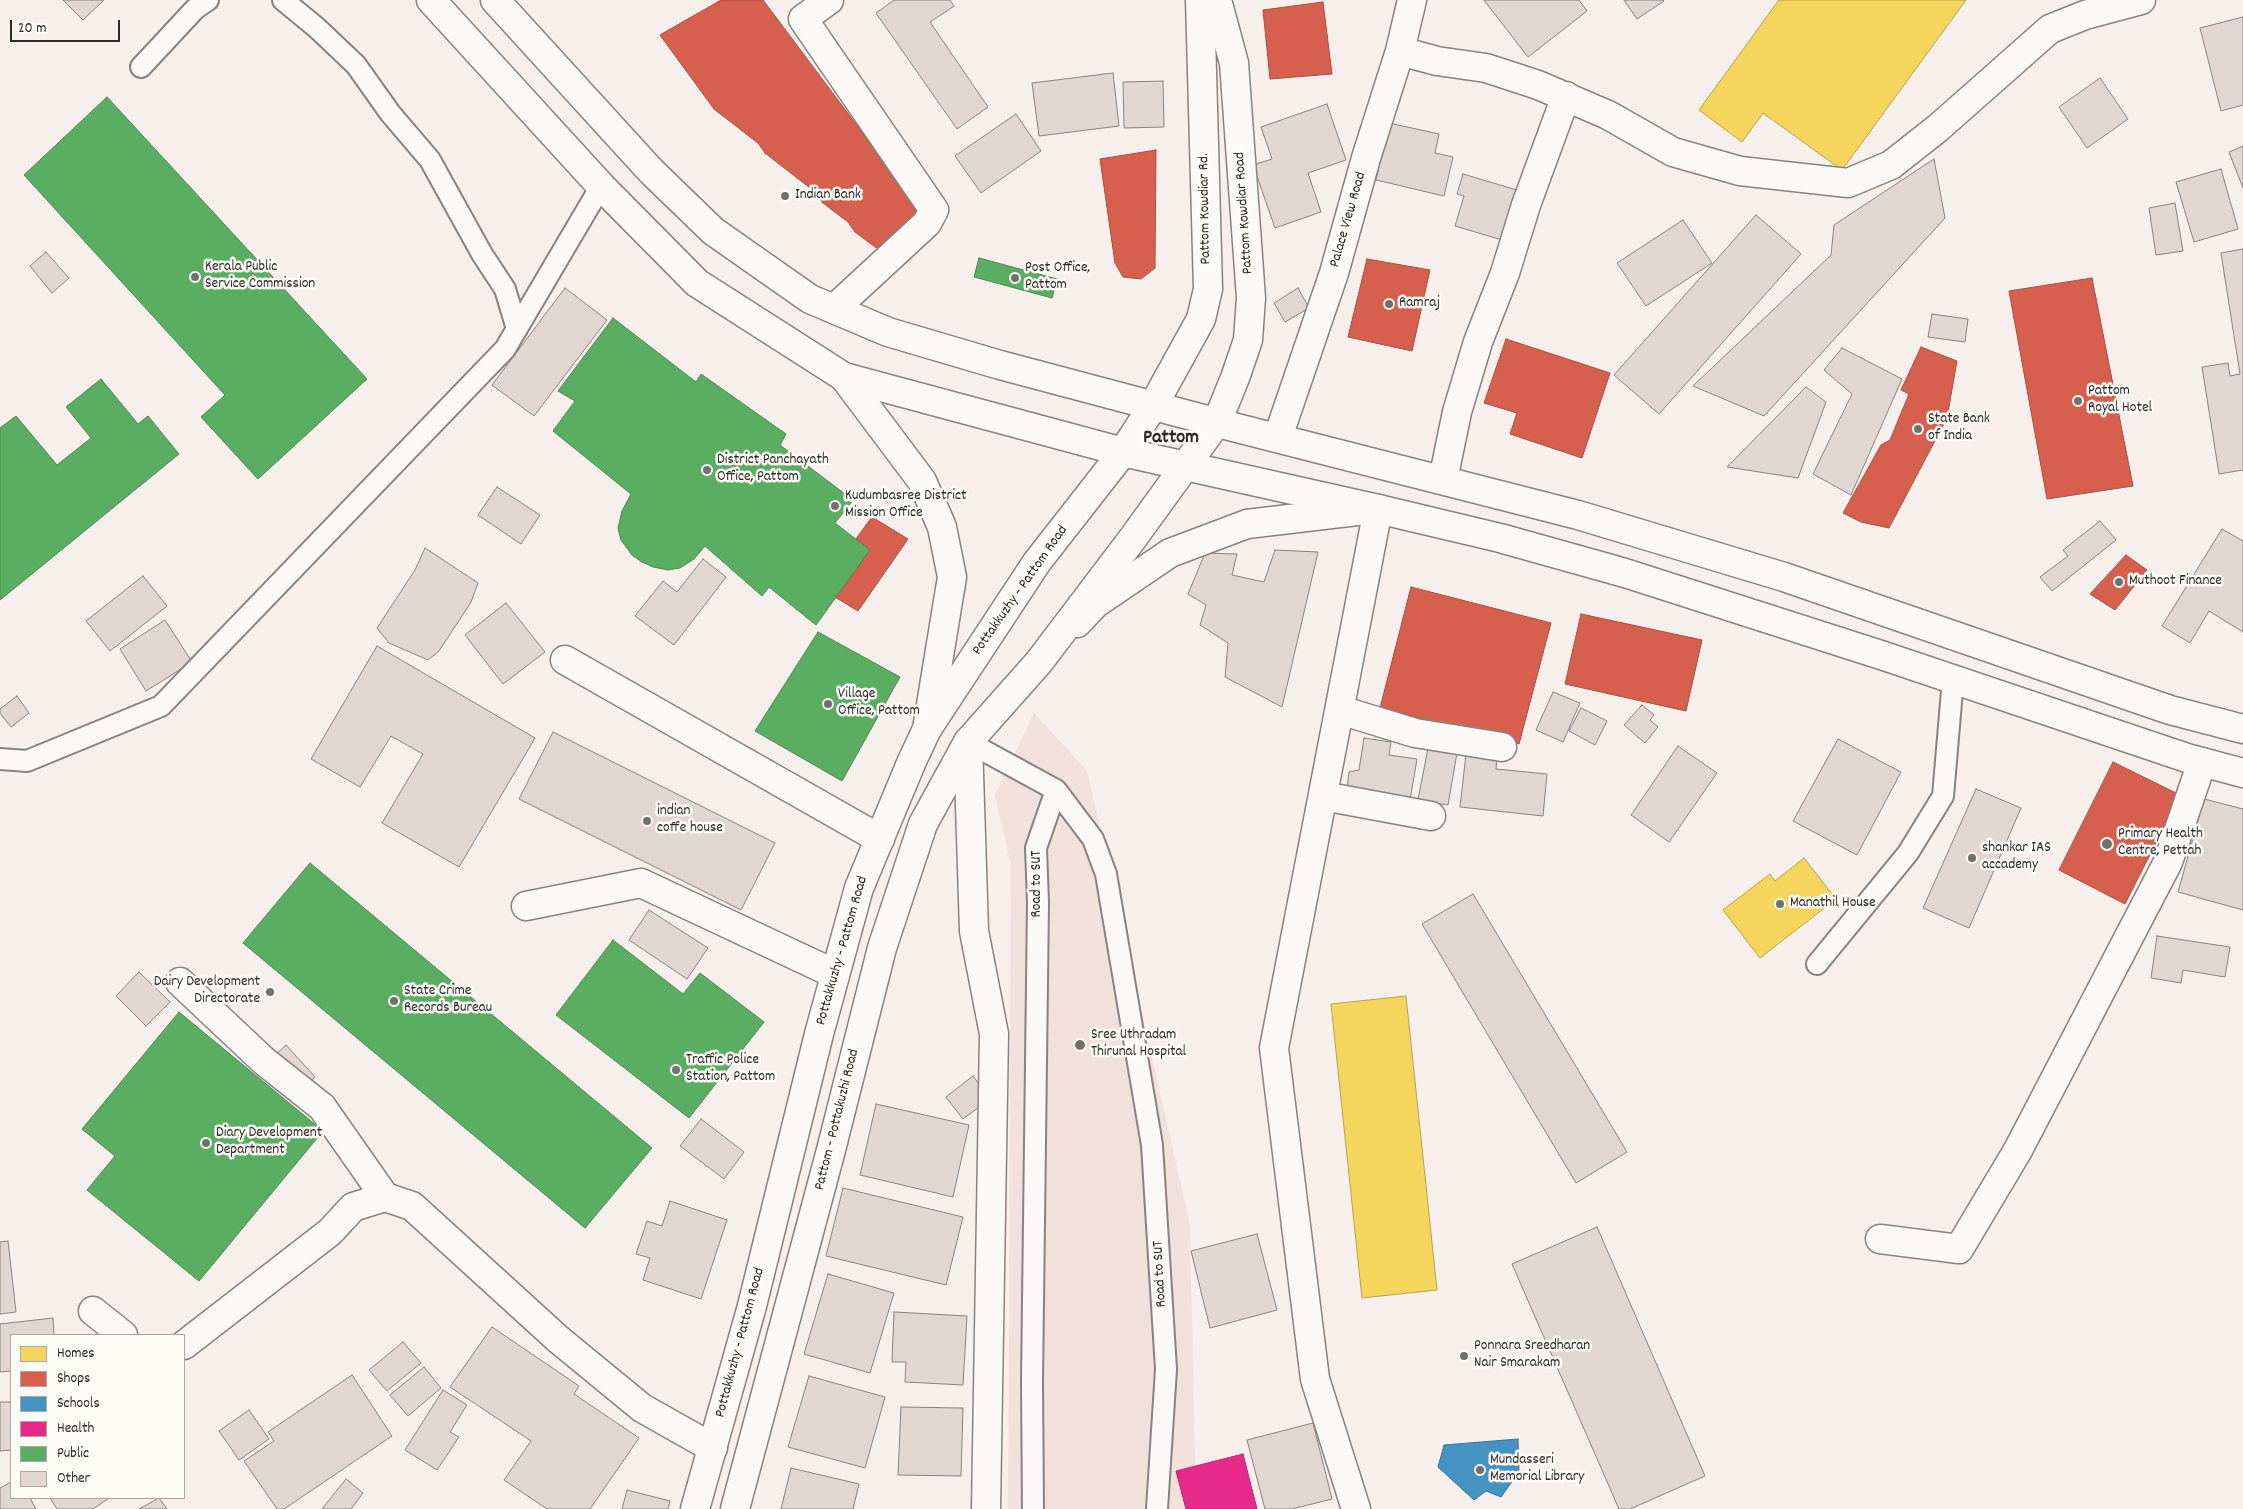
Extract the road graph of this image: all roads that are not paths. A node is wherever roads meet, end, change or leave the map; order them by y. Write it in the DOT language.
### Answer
graph roads {
  1 [pos="208,0"];
  2 [pos="283,0"];
  3 [pos="431,0"];
  4 [pos="495,0"];
  5 [pos="829,0"];
  6 [pos="1200,0"];
  7 [pos="1217,0"];
  8 [pos="1412,0"];
  9 [pos="2141,0"];
  10 [pos="1400,51"];
  11 [pos="142,67"];
  12 [pos="1566,96"];
  13 [pos="601,186"];
  14 [pos="834,309"];
  15 [pos="517,329"];
  16 [pos="844,377"];
  17 [pos="1153,406"];
  18 [pos="1217,422"];
  19 [pos="1278,437"];
  20 [pos="1123,452"];
  21 [pos="1186,466"];
  22 [pos="1443,480"];
  23 [pos="1378,509"];
  24 [pos="565,660"];
  25 [pos="1040,662"];
  26 [pos="1953,679"];
  27 [pos="1340,710"];
  28 [pos="926,729"];
  29 [pos="2243,729"];
  30 [pos="968,742"];
  31 [pos="1502,747"];
  32 [pos="0,759"];
  33 [pos="2202,762"];
  34 [pos="2243,773"];
  35 [pos="1056,790"];
  36 [pos="1323,796"];
  37 [pos="1431,816"];
  38 [pos="880,840"];
  39 [pos="526,906"];
  40 [pos="1817,964"];
  41 [pos="835,974"];
  42 [pos="180,982"];
  43 [pos="385,1197"];
  44 [pos="1880,1239"];
  45 [pos="93,1311"];
  46 [pos="122,1334"];
  47 [pos="185,1344"];
  48 [pos="713,1448"];
  49 [pos="695,1509"];
  50 [pos="735,1509"];
  51 [pos="986,1509"];
  52 [pos="1033,1509"];
  53 [pos="1157,1509"];
  54 [pos="1356,1509"];
  1 -- 11 [label="lane"];
  2 -- 15 [label="lane"];
  3 -- 13 [label="main road"];
  4 -- 14 [label="main road"];
  5 -- 14 [label="main road"];
  6 -- 17 [label="main road, Pattom Kowdiar Rd."];
  7 -- 18 [label="main road, Pattom Kowdiar Road"];
  8 -- 10 [label="main road, Palace View Road"];
  9 -- 12 [label="main road"];
  10 -- 12 [label="main road"];
  10 -- 19 [label="main road, Palace View Road"];
  12 -- 22 [label="main road"];
  13 -- 15 [label="lane"];
  13 -- 16 [label="main road"];
  14 -- 17 [label="main road"];
  15 -- 32 [label="lane"];
  16 -- 20 [label="main road"];
  16 -- 28 [label="main road"];
  17 -- 18 [label="main road"];
  17 -- 20 [label="main road"];
  18 -- 19 [label="main road"];
  18 -- 21 [label="main road, Pattom Kowdiar Road"];
  19 -- 22 [label="main road"];
  20 -- 21 [label="main road"];
  20 -- 28 [label="main road, Pottakkuzhy - Pattom Road"];
  21 -- 23 [label="main road"];
  21 -- 25 [label="main road, Pattom Kowdiar Road"];
  22 -- 29 [label="main road"];
  23 -- 25 [label="main road"];
  23 -- 26 [label="main road"];
  23 -- 27 [label="main road"];
  24 -- 38 [label="main road"];
  25 -- 30 [label="main road, Pattom - Pottakuzhi Road"];
  26 -- 33 [label="main road"];
  26 -- 40 [label="lane"];
  27 -- 31 [label="main road"];
  27 -- 36 [label="main road"];
  28 -- 38 [label="main road, Pottakkuzhy - Pattom Road"];
  30 -- 35 [label="lane"];
  30 -- 50 [label="main road, Pattom - Pottakuzhi Road"];
  30 -- 51 [label="main road"];
  33 -- 34 [label="main road"];
  33 -- 44 [label="main road"];
  35 -- 52 [label="lane, Road to SUT"];
  35 -- 53 [label="lane, Road to SUT"];
  36 -- 37 [label="main road"];
  36 -- 54 [label="main road"];
  38 -- 41 [label="main road, Pottakkuzhy - Pattom Road"];
  39 -- 41 [label="main road"];
  41 -- 48 [label="main road, Pottakkuzhy - Pattom Road"];
  42 -- 43 [label="main road"];
  43 -- 47 [label="main road"];
  43 -- 48 [label="main road"];
  45 -- 46 [label="main road"];
  48 -- 49 [label="main road, Pottakkuzhy - Pattom Road"];
}
